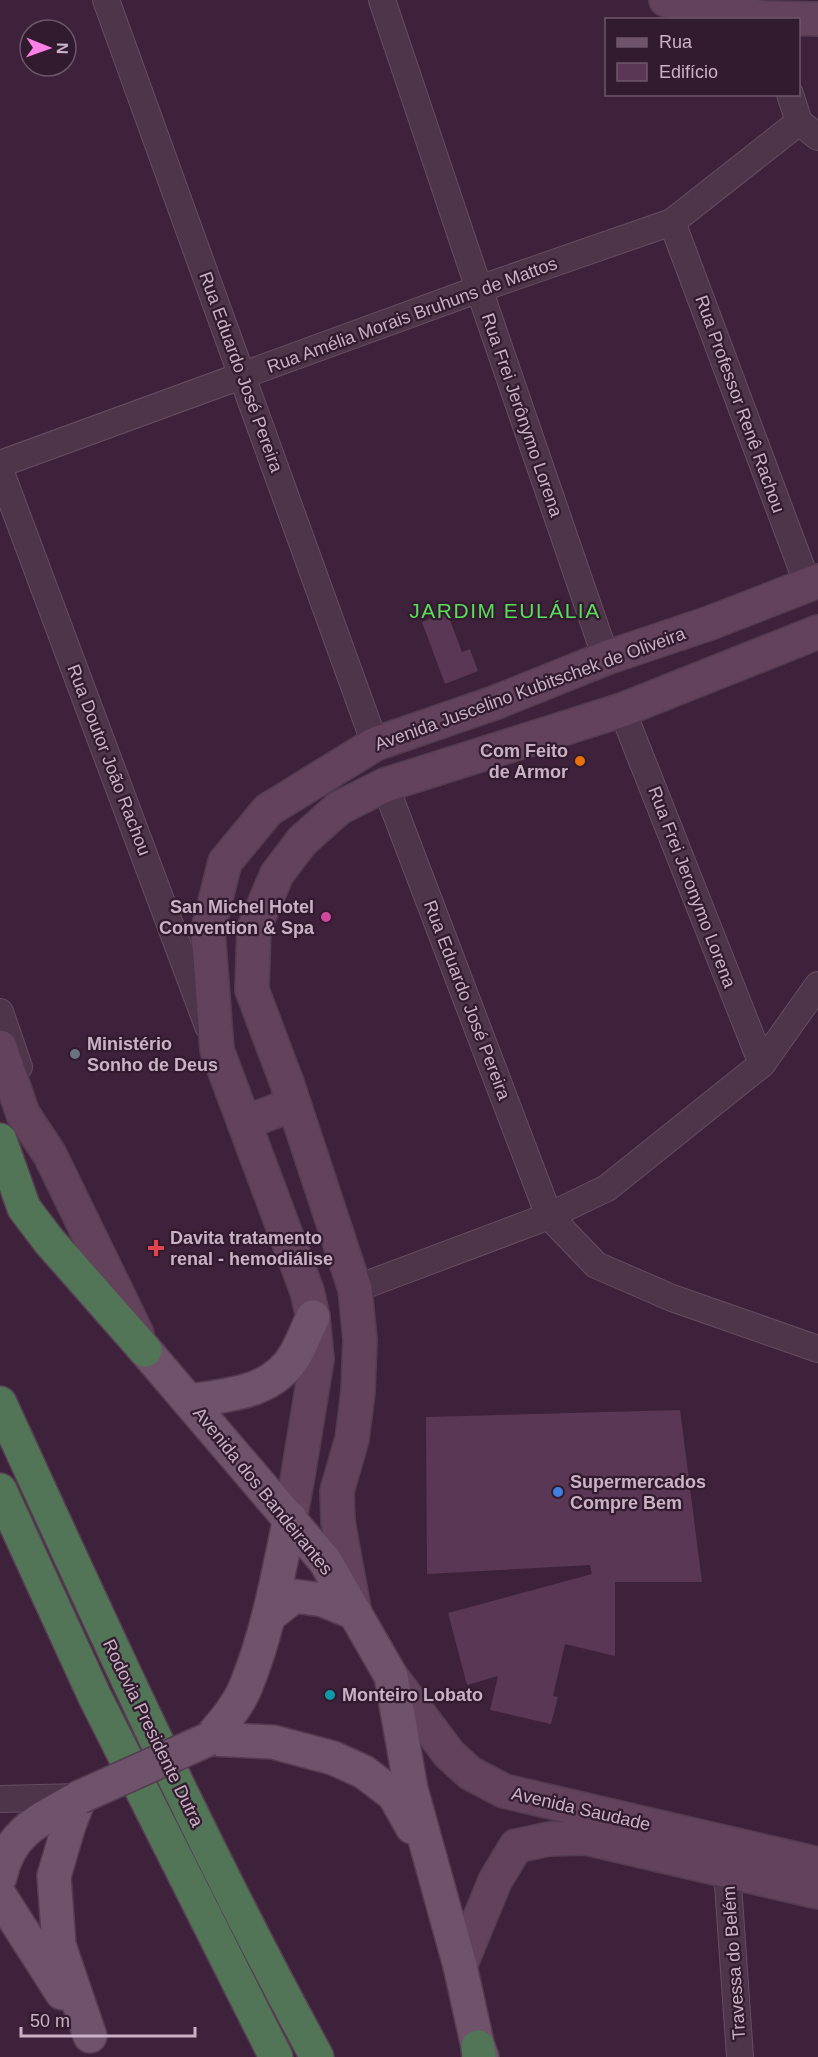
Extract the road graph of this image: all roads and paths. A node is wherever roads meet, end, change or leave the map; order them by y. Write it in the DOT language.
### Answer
graph roads {
  1 [pos="106,0"];
  2 [pos="382,0"];
  3 [pos="666,0"];
  4 [pos="760,13"];
  5 [pos="818,19"];
  6 [pos="791,96"];
  7 [pos="808,130"];
  8 [pos="672,222"];
  9 [pos="479,289"];
  10 [pos="243,376"];
  11 [pos="0,464"];
  12 [pos="0,470"];
  13 [pos="813,583"];
  14 [pos="818,632"];
  15 [pos="606,658"];
  16 [pos="494,703"];
  17 [pos="622,710"];
  18 [pos="375,744"];
  19 [pos="510,745"];
  20 [pos="385,784"];
  21 [pos="818,985"];
  22 [pos="0,1012"];
  23 [pos="0,1047"];
  24 [pos="217,1050"];
  25 [pos="762,1064"];
  26 [pos="294,1104"];
  27 [pos="244,1124"];
  28 [pos="0,1140"];
  29 [pos="50,1155"];
  30 [pos="549,1216"];
  31 [pos="355,1289"];
  32 [pos="313,1317"];
  33 [pos="818,1349"];
  34 [pos="145,1350"];
  35 [pos="189,1401"];
  36 [pos="0,1403"];
  37 [pos="0,1490"];
  38 [pos="290,1518"];
  39 [pos="355,1613"];
  40 [pos="269,1616"];
  41 [pos="391,1676"];
  42 [pos="209,1739"];
  43 [pos="80,1797"];
  44 [pos="0,1799"];
  45 [pos="431,1860"];
  46 [pos="818,1864"];
  47 [pos="727,1870"];
  48 [pos="0,1877"];
  49 [pos="818,1892"];
  50 [pos="0,1896"];
  51 [pos="460,1966"];
  52 [pos="95,2047"];
  53 [pos="480,2054"];
  54 [pos="276,2057"];
  55 [pos="317,2057"];
  56 [pos="740,2057"];
  1 -- 10 [label="street, Rua Eduardo José Pereira"];
  2 -- 9 [label="street, Rua Frei Jerônymo Lorena"];
  3 -- 4 [label="main road"];
  4 -- 5 [label="main road"];
  6 -- 7 [label="street"];
  7 -- 8 [label="street, Rua Amélia Morais Bruhuns de Mattos"];
  8 -- 9 [label="street, Rua Amélia Morais Bruhuns de Mattos"];
  8 -- 13 [label="street, Rua Professor Renê Rachou"];
  9 -- 10 [label="street, Rua Amélia Morais Bruhuns de Mattos"];
  9 -- 15 [label="street, Rua Frei Jerônymo Lorena"];
  10 -- 11 [label="street, Rua Amélia Morais Bruhuns de Mattos"];
  10 -- 18 [label="street, Rua Eduardo José Pereira"];
  12 -- 24 [label="street, Rua Doutor João Rachou"];
  13 -- 15 [label="main road, Avenida Juscelino Kubitschek de Oliveira"];
  14 -- 17 [label="main road"];
  15 -- 16 [label="main road, Avenida Juscelino Kubitschek de Oliveira"];
  16 -- 18 [label="main road, Avenida Juscelino Kubitschek de Oliveira"];
  16 -- 19 [label="main road"];
  17 -- 19 [label="main road"];
  17 -- 25 [label="street, Rua Frei Jeronymo Lorena"];
  18 -- 24 [label="main road, Avenida Juscelino Kubitschek de Oliveira"];
  19 -- 20 [label="main road"];
  20 -- 26 [label="main road"];
  20 -- 30 [label="street, Rua Eduardo José Pereira"];
  21 -- 25 [label="street"];
  22 -- 29 [label="street, Avenida dos Bandeirantes"];
  23 -- 29 [label="main road, Avenida dos Bandeirantes"];
  24 -- 27 [label="main road, Avenida Juscelino Kubitschek de Oliveira"];
  25 -- 30 [label="street"];
  26 -- 27 [label="main road"];
  26 -- 31 [label="main road"];
  27 -- 32 [label="main road, Avenida Juscelino Kubitschek de Oliveira"];
  28 -- 34 [label="highway"];
  29 -- 34 [label="main road, Avenida dos Bandeirantes"];
  30 -- 31 [label="street"];
  30 -- 33 [label="street"];
  31 -- 39 [label="main road"];
  32 -- 35 [label="main road"];
  32 -- 38 [label="main road, Avenida Juscelino Kubitschek de Oliveira"];
  34 -- 35 [label="main road, Avenida dos Bandeirantes"];
  35 -- 38 [label="main road, Avenida dos Bandeirantes"];
  36 -- 55 [label="highway, Rodovia Presidente Dutra"];
  37 -- 54 [label="highway, Rodovia Presidente Dutra"];
  38 -- 39 [label="main road, Avenida dos Bandeirantes"];
  38 -- 40 [label="main road, Avenida Juscelino Kubitschek de Oliveira"];
  39 -- 40 [label="main road"];
  39 -- 41 [label="main road, Avenida dos Bandeirantes"];
  40 -- 42 [label="main road, Avenida Juscelino Kubitschek de Oliveira"];
  41 -- 45 [label="main road, Avenida dos Bandeirantes"];
  41 -- 46 [label="main road, Avenida Saudade"];
  42 -- 43 [label="main road, bridge"];
  42 -- 45 [label="main road"];
  43 -- 44 [label="street"];
  43 -- 48 [label="main road"];
  43 -- 52 [label="main road"];
  45 -- 51 [label="main road, Avenida dos Bandeirantes"];
  47 -- 49 [label="main road, Avenida Saudade"];
  47 -- 51 [label="main road, Avenida Saudade"];
  47 -- 56 [label="street, Travessa do Belém"];
  50 -- 52 [label="main road"];
  51 -- 53 [label="main road, Avenida dos Bandeirantes"];
}
